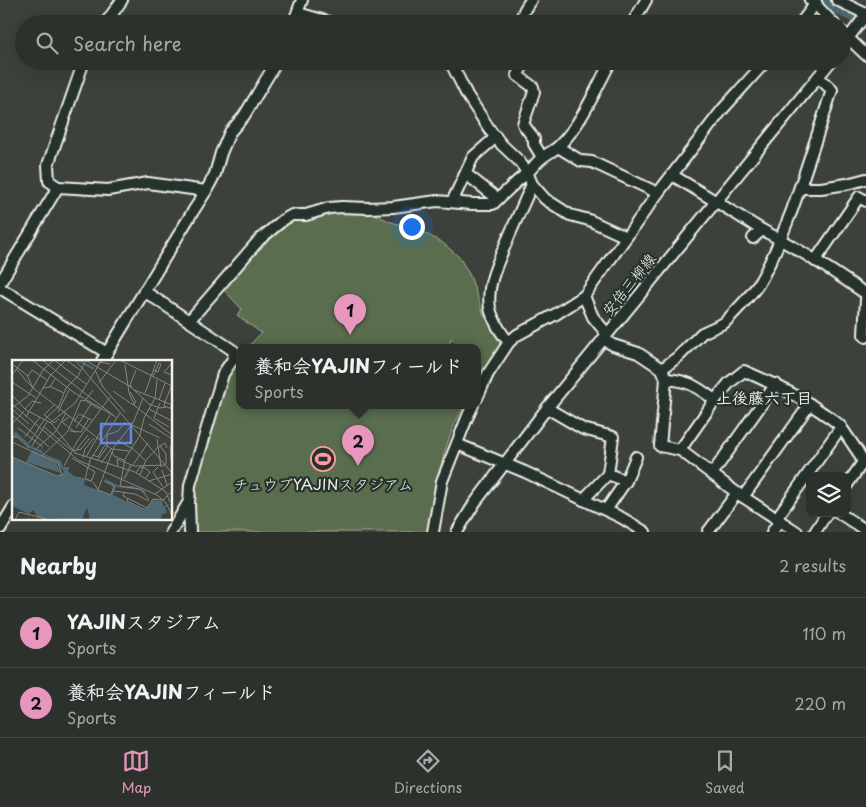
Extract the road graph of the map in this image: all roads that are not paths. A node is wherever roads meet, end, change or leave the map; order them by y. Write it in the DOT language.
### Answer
graph roads {
  1 [pos="122,0"];
  2 [pos="302,0"];
  3 [pos="531,0"];
  4 [pos="646,0"];
  5 [pos="837,0"];
  6 [pos="814,1"];
  7 [pos="298,13"];
  8 [pos="111,15"];
  9 [pos="305,15"];
  10 [pos="522,15"];
  11 [pos="637,15"];
  12 [pos="805,15"];
  13 [pos="826,15"];
  14 [pos="866,15"];
  15 [pos="851,33"];
  16 [pos="851,44"];
  17 [pos="866,56"];
  18 [pos="81,70"];
  19 [pos="272,70"];
  20 [pos="454,70"];
  21 [pos="520,70"];
  22 [pos="606,70"];
  23 [pos="758,70"];
  24 [pos="824,70"];
  25 [pos="818,77"];
  26 [pos="496,137"];
  27 [pos="558,147"];
  28 [pos="542,157"];
  29 [pos="527,172"];
  30 [pos="466,174"];
  31 [pos="672,175"];
  32 [pos="866,179"];
  33 [pos="532,184"];
  34 [pos="58,187"];
  35 [pos="800,188"];
  36 [pos="206,191"];
  37 [pos="658,193"];
  38 [pos="498,198"];
  39 [pos="866,200"];
  40 [pos="716,201"];
  41 [pos="452,202"];
  42 [pos="762,230"];
  43 [pos="626,237"];
  44 [pos="753,238"];
  45 [pos="780,240"];
  46 [pos="815,261"];
  47 [pos="0,283"];
  48 [pos="0,288"];
  49 [pos="144,292"];
  50 [pos="866,294"];
  51 [pos="584,296"];
  52 [pos="866,298"];
  53 [pos="189,321"];
  54 [pos="605,336"];
  55 [pos="866,337"];
  56 [pos="509,342"];
  57 [pos="105,357"];
  58 [pos="662,369"];
  59 [pos="666,380"];
  60 [pos="776,384"];
  61 [pos="481,389"];
  62 [pos="714,400"];
  63 [pos="810,404"];
  64 [pos="547,408"];
  65 [pos="471,409"];
  66 [pos="841,427"];
  67 [pos="457,444"];
  68 [pos="680,450"];
  69 [pos="636,457"];
  70 [pos="864,463"];
  71 [pos="504,464"];
  72 [pos="608,474"];
  73 [pos="712,474"];
  74 [pos="851,480"];
  75 [pos="626,481"];
  76 [pos="740,495"];
  77 [pos="583,500"];
  78 [pos="189,503"];
  79 [pos="12,510"];
  80 [pos="606,510"];
  81 [pos="825,517"];
  82 [pos="845,517"];
  83 [pos="778,520"];
  84 [pos="3,528"];
  85 [pos="866,528"];
  86 [pos="171,532"];
  87 [pos="190,532"];
  88 [pos="433,532"];
  89 [pos="457,532"];
  90 [pos="645,532"];
  91 [pos="708,532"];
  92 [pos="772,532"];
  93 [pos="797,532"];
  94 [pos="815,532"];
  1 -- 8 [label="street"];
  2 -- 7 [label="street"];
  3 -- 10 [label="street"];
  4 -- 11 [label="street"];
  5 -- 14 [label="street"];
  6 -- 12 [label="street"];
  6 -- 13 [label="street"];
  7 -- 9 [label="street"];
  14 -- 15 [label="street"];
  16 -- 17 [label="street"];
  18 -- 34 [label="street"];
  19 -- 36 [label="street"];
  20 -- 26 [label="street"];
  21 -- 28 [label="street"];
  22 -- 27 [label="street"];
  23 -- 31 [label="street"];
  24 -- 25 [label="street, 安倍三柳線"];
  25 -- 35 [label="street"];
  25 -- 40 [label="street, 安倍三柳線"];
  26 -- 29 [label="street"];
  26 -- 30 [label="street"];
  27 -- 28 [label="street"];
  27 -- 37 [label="street"];
  28 -- 29 [label="street"];
  29 -- 33 [label="street"];
  29 -- 38 [label="street"];
  30 -- 38 [label="street"];
  30 -- 41 [label="street"];
  31 -- 37 [label="street"];
  31 -- 40 [label="street"];
  32 -- 35 [label="street"];
  33 -- 43 [label="street"];
  33 -- 56 [label="street"];
  34 -- 36 [label="street"];
  34 -- 47 [label="street"];
  35 -- 45 [label="street"];
  36 -- 49 [label="street"];
  37 -- 43 [label="street"];
  38 -- 41 [label="street"];
  39 -- 46 [label="street"];
  40 -- 42 [label="street"];
  40 -- 54 [label="street, 安倍三柳線"];
  41 -- 53 [label="street"];
  42 -- 44 [label="street"];
  42 -- 45 [label="street"];
  43 -- 51 [label="street"];
  45 -- 46 [label="street"];
  45 -- 58 [label="street"];
  46 -- 50 [label="street"];
  48 -- 57 [label="street"];
  49 -- 53 [label="street"];
  49 -- 57 [label="street"];
  51 -- 54 [label="street"];
  51 -- 56 [label="street"];
  52 -- 55 [label="street"];
  53 -- 78 [label="street"];
  54 -- 58 [label="street"];
  54 -- 64 [label="street, 安倍三柳線"];
  56 -- 61 [label="street"];
  58 -- 59 [label="street"];
  59 -- 62 [label="street"];
  59 -- 68 [label="street"];
  60 -- 62 [label="street"];
  60 -- 63 [label="street"];
  60 -- 73 [label="street"];
  62 -- 68 [label="street"];
  63 -- 66 [label="street"];
  63 -- 76 [label="street"];
  64 -- 71 [label="street, 安倍三柳線"];
  64 -- 72 [label="street"];
  65 -- 67 [label="street"];
  66 -- 70 [label="street"];
  66 -- 83 [label="street"];
  67 -- 71 [label="street"];
  67 -- 88 [label="street"];
  68 -- 73 [label="street"];
  69 -- 75 [label="street"];
  70 -- 74 [label="street"];
  71 -- 77 [label="street"];
  71 -- 89 [label="street, 安倍三柳線"];
  72 -- 75 [label="street"];
  72 -- 77 [label="street"];
  73 -- 76 [label="street"];
  75 -- 80 [label="street"];
  76 -- 83 [label="street"];
  76 -- 91 [label="street"];
  77 -- 80 [label="street"];
  78 -- 86 [label="street"];
  78 -- 87 [label="street"];
  79 -- 84 [label="street"];
  80 -- 90 [label="street"];
  81 -- 94 [label="street"];
  82 -- 85 [label="street"];
  83 -- 92 [label="street"];
  83 -- 93 [label="street"];
}
